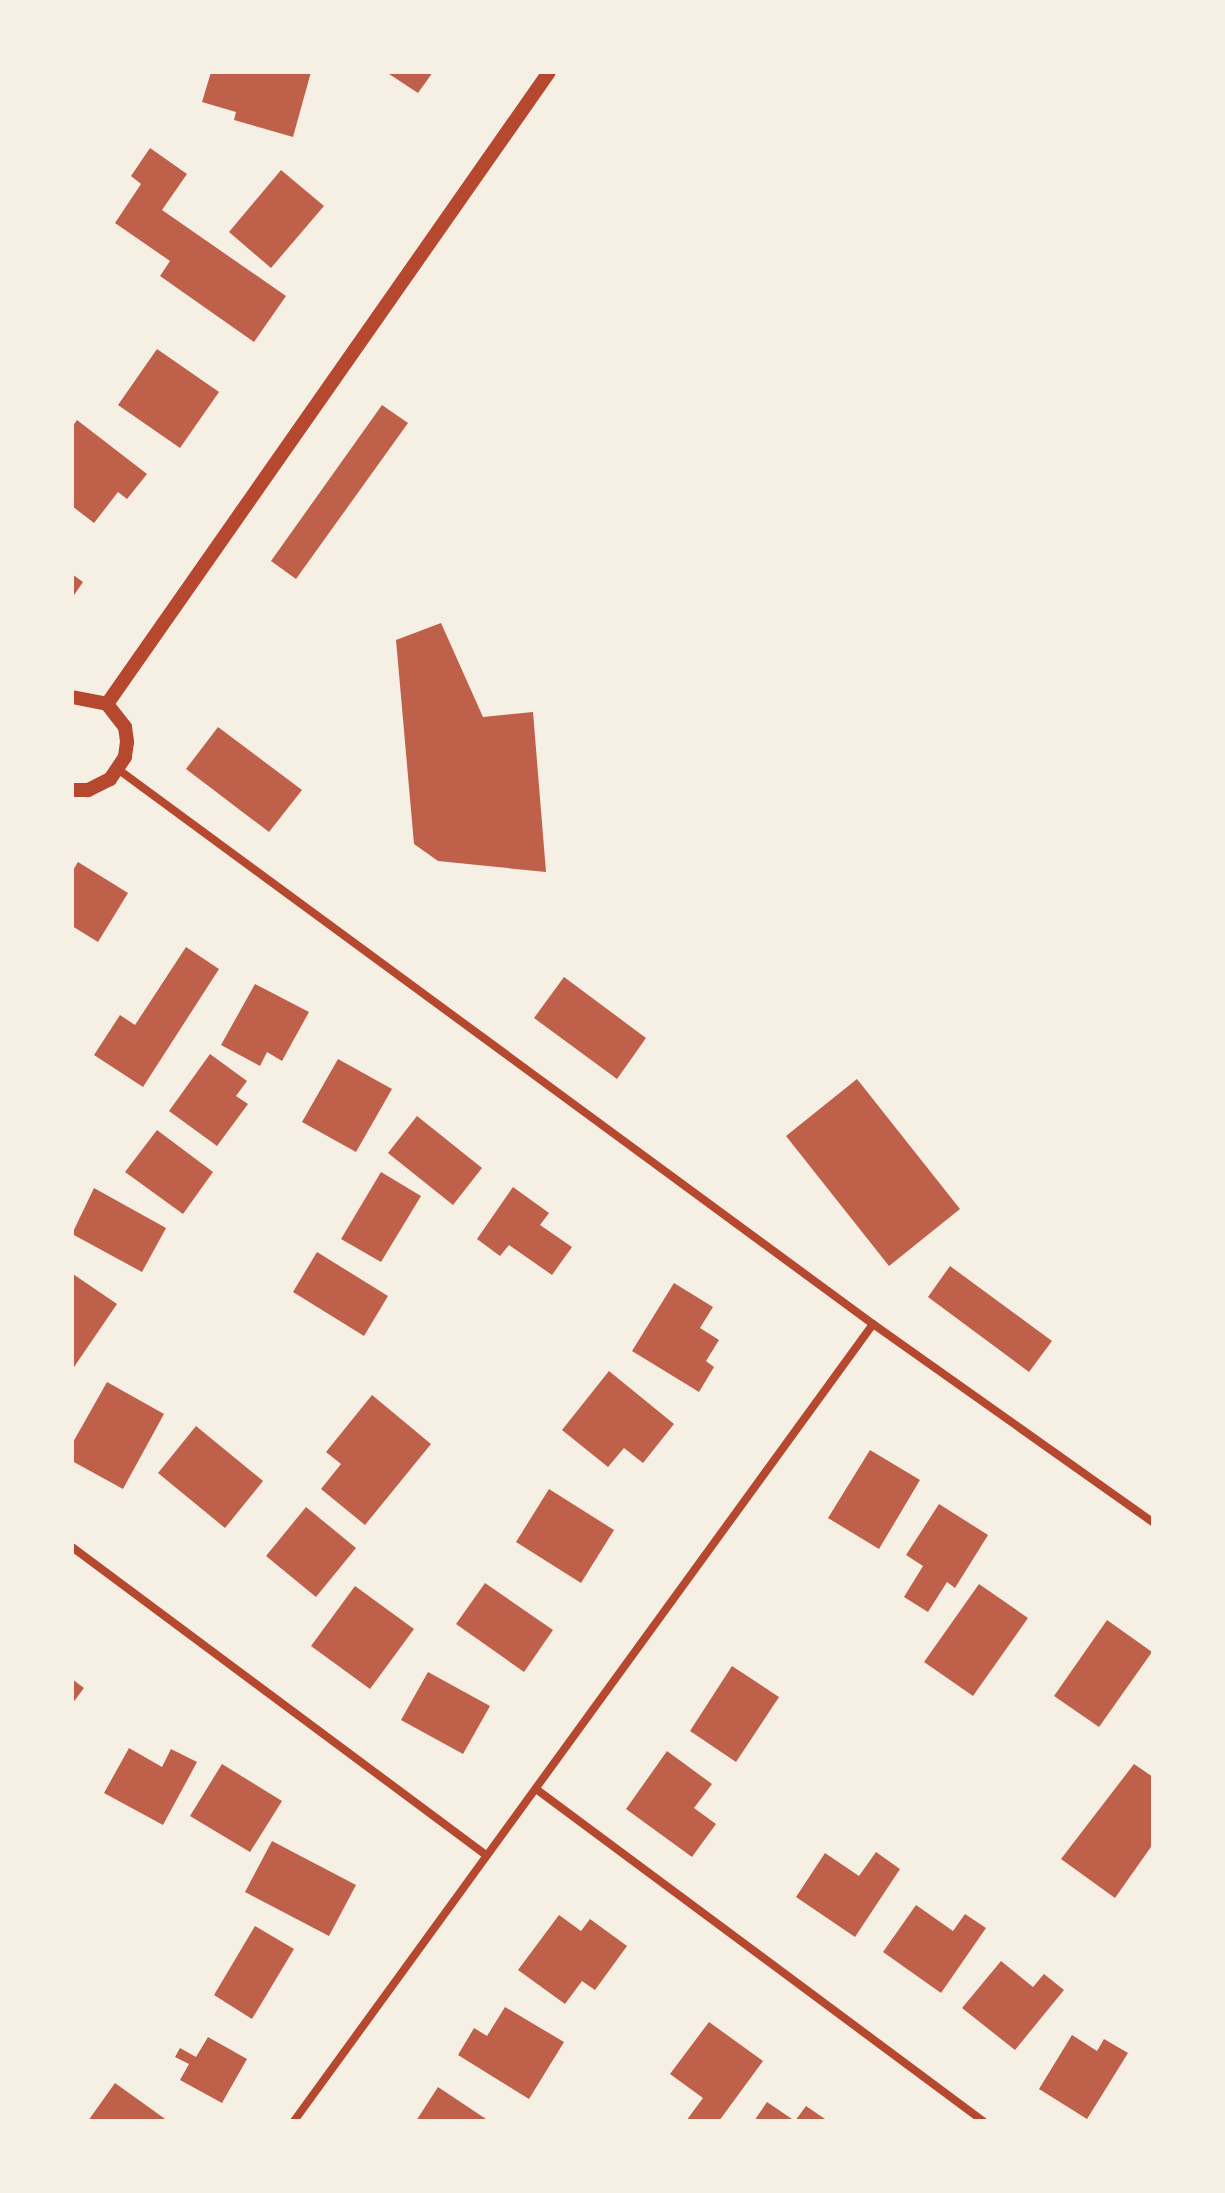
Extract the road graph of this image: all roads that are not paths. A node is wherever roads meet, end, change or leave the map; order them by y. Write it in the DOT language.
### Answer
graph roads {
  1 [pos="549,72"];
  2 [pos="72,697"];
  3 [pos="107,704"];
  4 [pos="119,770"];
  5 [pos="72,790"];
  6 [pos="873,1324"];
  7 [pos="1153,1522"];
  8 [pos="72,1547"];
  9 [pos="536,1789"];
  10 [pos="486,1855"];
  11 [pos="294,2121"];
  12 [pos="983,2121"];
  1 -- 3 [label="street"];
  2 -- 3 [label="street"];
  3 -- 4 [label="street"];
  4 -- 5 [label="street"];
  4 -- 6 [label="street"];
  6 -- 7 [label="street"];
  6 -- 9 [label="street"];
  8 -- 10 [label="street"];
  9 -- 10 [label="street"];
  9 -- 12 [label="street"];
  10 -- 11 [label="street"];
}
